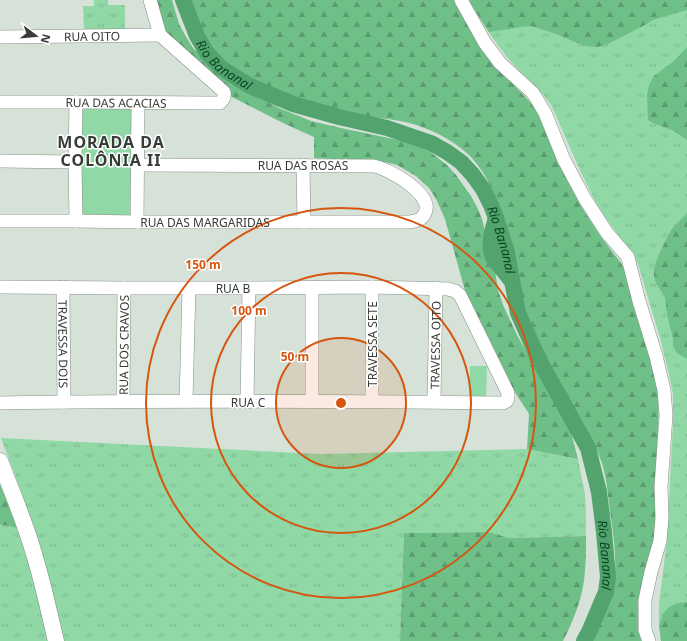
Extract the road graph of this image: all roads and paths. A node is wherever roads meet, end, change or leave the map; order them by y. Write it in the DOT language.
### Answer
graph roads {
  1 [pos="150,0"];
  2 [pos="461,0"];
  3 [pos="160,35"];
  4 [pos="0,37"];
  5 [pos="0,102"];
  6 [pos="76,102"];
  7 [pos="138,103"];
  8 [pos="0,161"];
  9 [pos="75,162"];
  10 [pos="137,165"];
  11 [pos="302,165"];
  12 [pos="0,221"];
  13 [pos="76,221"];
  14 [pos="137,222"];
  15 [pos="304,222"];
  16 [pos="410,222"];
  17 [pos="0,287"];
  18 [pos="62,287"];
  19 [pos="312,287"];
  20 [pos="372,287"];
  21 [pos="124,288"];
  22 [pos="189,288"];
  23 [pos="249,288"];
  24 [pos="436,288"];
  25 [pos="123,401"];
  26 [pos="186,401"];
  27 [pos="372,401"];
  28 [pos="434,401"];
  29 [pos="64,402"];
  30 [pos="247,402"];
  31 [pos="312,402"];
  32 [pos="0,403"];
  33 [pos="497,403"];
  34 [pos="0,461"];
  35 [pos="56,641"];
  36 [pos="649,641"];
  1 -- 3 [label="street"];
  2 -- 36 [label="street"];
  3 -- 4 [label="street, RUA OITO"];
  3 -- 7 [label="street, RUA DAS ACACIAS"];
  5 -- 6 [label="street, RUA DAS ACACIAS"];
  6 -- 7 [label="street, RUA DAS ACACIAS"];
  6 -- 9 [label="street"];
  7 -- 10 [label="street"];
  8 -- 9 [label="street"];
  9 -- 13 [label="street"];
  10 -- 11 [label="street, RUA DAS ROSAS"];
  10 -- 14 [label="street"];
  11 -- 15 [label="street"];
  11 -- 16 [label="street, RUA DAS ROSAS"];
  12 -- 13 [label="street, RUA DAS MARGARIDAS"];
  13 -- 14 [label="street, RUA DAS MARGARIDAS"];
  14 -- 15 [label="street, RUA DAS MARGARIDAS"];
  15 -- 16 [label="street, RUA DAS MARGARIDAS"];
  17 -- 18 [label="street, RUA B"];
  18 -- 21 [label="street, RUA B"];
  18 -- 29 [label="street, TRAVESSA DOIS"];
  19 -- 20 [label="street, RUA B"];
  19 -- 23 [label="street, RUA B"];
  19 -- 31 [label="street"];
  20 -- 24 [label="street, RUA B"];
  20 -- 27 [label="street, TRAVESSA SETE"];
  21 -- 22 [label="street, RUA B"];
  21 -- 25 [label="street, RUA DOS CRAVOS"];
  22 -- 23 [label="street, RUA B"];
  22 -- 26 [label="street"];
  23 -- 30 [label="street"];
  24 -- 28 [label="street, TRAVESSA OITO"];
  24 -- 33 [label="street, RUA B"];
  25 -- 26 [label="street, RUA C"];
  25 -- 29 [label="street, RUA C"];
  26 -- 30 [label="street, RUA C"];
  27 -- 28 [label="street, RUA C"];
  27 -- 31 [label="street, RUA C"];
  28 -- 33 [label="street, RUA C"];
  29 -- 32 [label="street, RUA C"];
  30 -- 31 [label="street, RUA C"];
  34 -- 35 [label="main road"];
}
